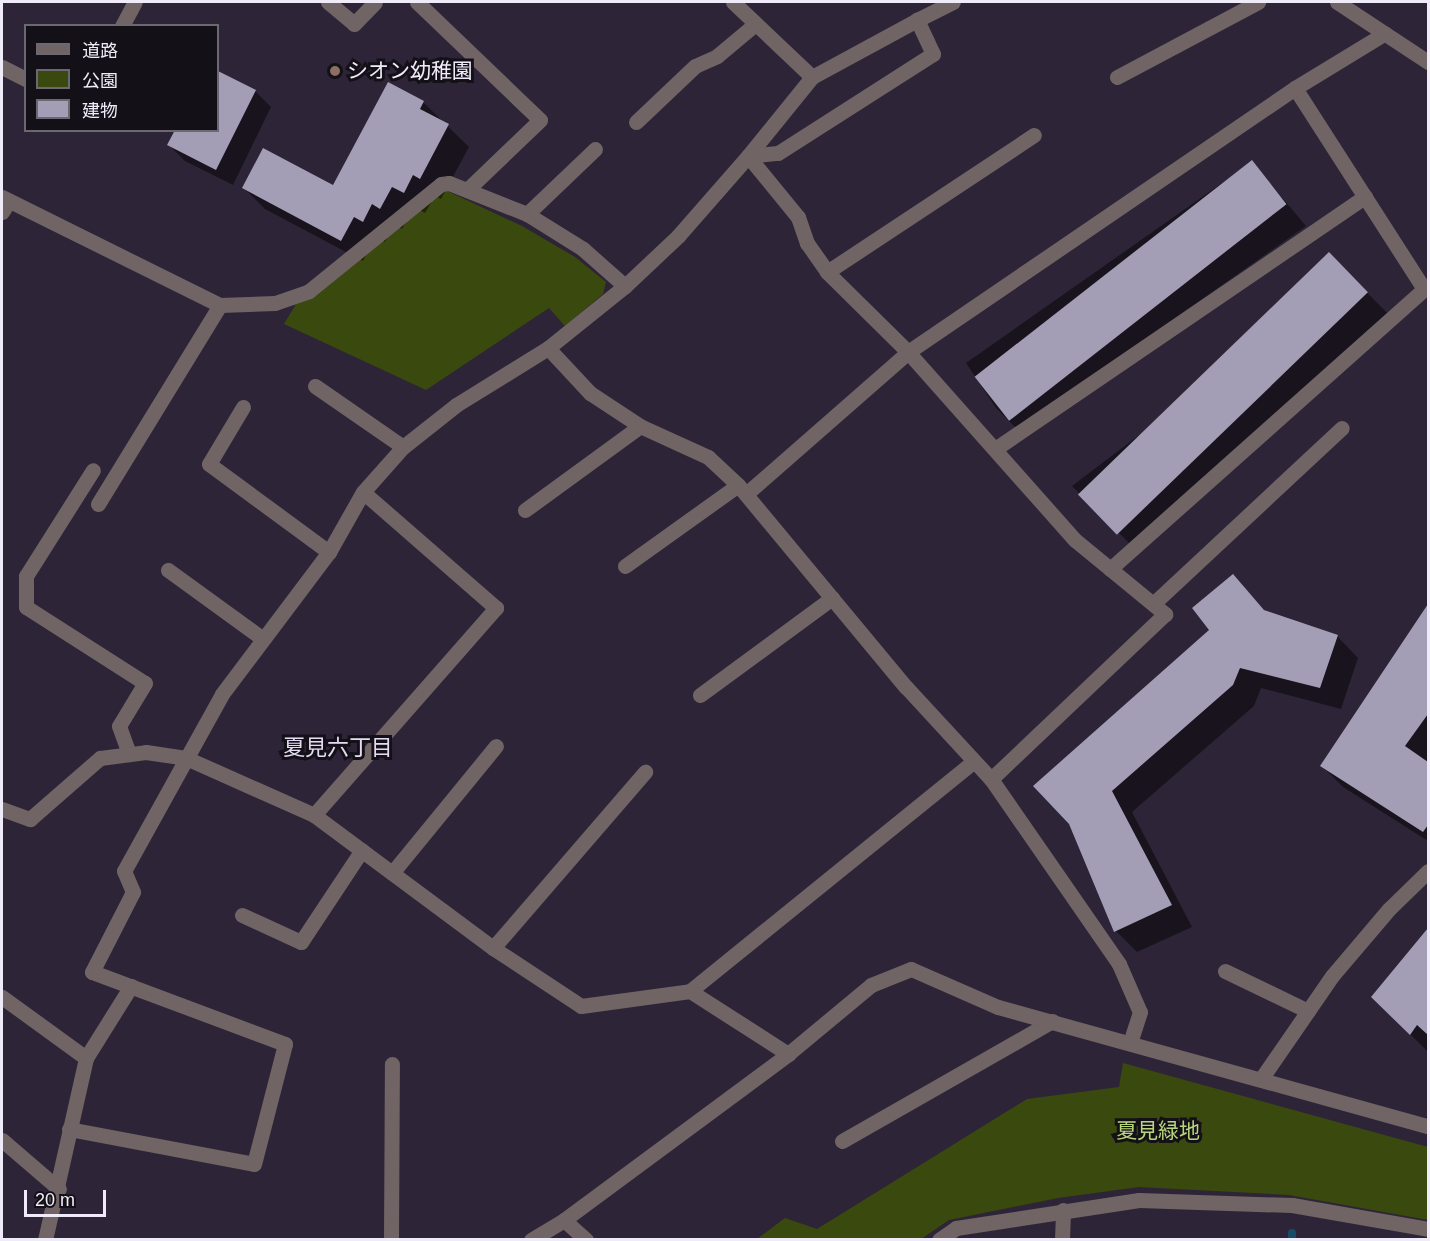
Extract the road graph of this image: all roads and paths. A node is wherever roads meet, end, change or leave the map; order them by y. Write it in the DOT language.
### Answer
graph roads {
  1 [pos="135,2"];
  2 [pos="328,2"];
  3 [pos="375,2"];
  4 [pos="417,2"];
  5 [pos="733,2"];
  6 [pos="953,2"];
  7 [pos="1258,2"];
  8 [pos="1337,2"];
  9 [pos="916,20"];
  10 [pos="123,24"];
  11 [pos="754,25"];
  12 [pos="1385,33"];
  13 [pos="1428,62"];
  14 [pos="2,67"];
  15 [pos="812,77"];
  16 [pos="1117,77"];
  17 [pos="24,78"];
  18 [pos="1295,88"];
  19 [pos="636,122"];
  20 [pos="1034,135"];
  21 [pos="595,149"];
  22 [pos="748,156"];
  23 [pos="467,190"];
  24 [pos="1365,197"];
  25 [pos="4,204"];
  26 [pos="527,214"];
  27 [pos="827,272"];
  28 [pos="625,286"];
  29 [pos="220,305"];
  30 [pos="548,348"];
  31 [pos="908,352"];
  32 [pos="315,386"];
  33 [pos="243,407"];
  34 [pos="639,426"];
  35 [pos="1342,428"];
  36 [pos="403,447"];
  37 [pos="995,449"];
  38 [pos="93,470"];
  39 [pos="742,489"];
  40 [pos="363,492"];
  41 [pos="98,504"];
  42 [pos="525,510"];
  43 [pos="329,552"];
  44 [pos="625,566"];
  45 [pos="1110,569"];
  46 [pos="168,570"];
  47 [pos="832,598"];
  48 [pos="1153,604"];
  49 [pos="263,639"];
  50 [pos="700,695"];
  51 [pos="496,746"];
  52 [pos="129,754"];
  53 [pos="186,758"];
  54 [pos="974,761"];
  55 [pos="645,772"];
  56 [pos="991,779"];
  57 [pos="2,809"];
  58 [pos="314,815"];
  59 [pos="362,850"];
  60 [pos="1428,871"];
  61 [pos="392,873"];
  62 [pos="242,915"];
  63 [pos="493,948"];
  64 [pos="1225,971"];
  65 [pos="131,986"];
  66 [pos="690,991"];
  67 [pos="2,997"];
  68 [pos="1308,1011"];
  69 [pos="1052,1022"];
  70 [pos="1130,1043"];
  71 [pos="788,1054"];
  72 [pos="86,1058"];
  73 [pos="392,1064"];
  74 [pos="1261,1079"];
  75 [pos="1428,1126"];
  76 [pos="69,1129"];
  77 [pos="2,1140"];
  78 [pos="842,1141"];
  79 [pos="59,1189"];
  80 [pos="1063,1210"];
  81 [pos="564,1220"];
  82 [pos="1428,1229"];
  83 [pos="45,1239"];
  84 [pos="391,1239"];
  85 [pos="531,1239"];
  86 [pos="586,1239"];
  87 [pos="939,1239"];
  88 [pos="1062,1239"];
  1 -- 10 [label="street"];
  2 -- 3 [label="street"];
  4 -- 23 [label="street"];
  5 -- 11 [label="street"];
  6 -- 9 [label="street"];
  7 -- 16 [label="street"];
  8 -- 12 [label="street"];
  9 -- 15 [label="street"];
  9 -- 22 [label="street"];
  11 -- 15 [label="street"];
  11 -- 19 [label="street"];
  12 -- 13 [label="street"];
  12 -- 18 [label="street"];
  14 -- 17 [label="street"];
  15 -- 22 [label="street"];
  18 -- 24 [label="street"];
  18 -- 31 [label="street"];
  20 -- 27 [label="street"];
  21 -- 26 [label="street"];
  22 -- 27 [label="street"];
  22 -- 28 [label="street"];
  23 -- 26 [label="street"];
  23 -- 29 [label="street"];
  24 -- 37 [label="street"];
  24 -- 45 [label="street"];
  25 -- 29 [label="street"];
  26 -- 28 [label="street"];
  27 -- 31 [label="street"];
  28 -- 30 [label="street"];
  29 -- 41 [label="street"];
  30 -- 34 [label="street"];
  30 -- 36 [label="street"];
  31 -- 37 [label="street"];
  31 -- 39 [label="street"];
  32 -- 36 [label="street"];
  33 -- 43 [label="street"];
  34 -- 39 [label="street"];
  34 -- 42 [label="street"];
  35 -- 48 [label="street"];
  36 -- 40 [label="street"];
  37 -- 45 [label="street"];
  38 -- 52 [label="street"];
  39 -- 44 [label="street"];
  39 -- 47 [label="street"];
  40 -- 43 [label="street"];
  40 -- 58 [label="street"];
  43 -- 49 [label="street"];
  45 -- 48 [label="street"];
  46 -- 49 [label="street"];
  47 -- 50 [label="street"];
  47 -- 54 [label="street"];
  48 -- 56 [label="street"];
  49 -- 53 [label="street"];
  51 -- 61 [label="street"];
  52 -- 53 [label="street"];
  52 -- 57 [label="street"];
  53 -- 58 [label="street"];
  53 -- 65 [label="street"];
  54 -- 56 [label="street"];
  54 -- 66 [label="street"];
  55 -- 63 [label="street"];
  56 -- 70 [label="street"];
  58 -- 59 [label="street"];
  59 -- 61 [label="street"];
  59 -- 62 [label="street"];
  60 -- 68 [label="street"];
  61 -- 63 [label="street"];
  63 -- 66 [label="street"];
  64 -- 68 [label="street"];
  65 -- 72 [label="street"];
  65 -- 76 [label="street"];
  66 -- 71 [label="street"];
  67 -- 72 [label="street"];
  68 -- 74 [label="street"];
  69 -- 70 [label="street"];
  69 -- 71 [label="street"];
  69 -- 78 [label="street"];
  70 -- 74 [label="street"];
  71 -- 81 [label="street"];
  72 -- 76 [label="street"];
  73 -- 84 [label="street"];
  74 -- 75 [label="street"];
  76 -- 79 [label="street"];
  77 -- 79 [label="street"];
  79 -- 83 [label="street"];
  80 -- 82 [label="street"];
  80 -- 87 [label="street"];
  80 -- 88 [label="street"];
  81 -- 85 [label="street"];
  81 -- 86 [label="street"];
}
